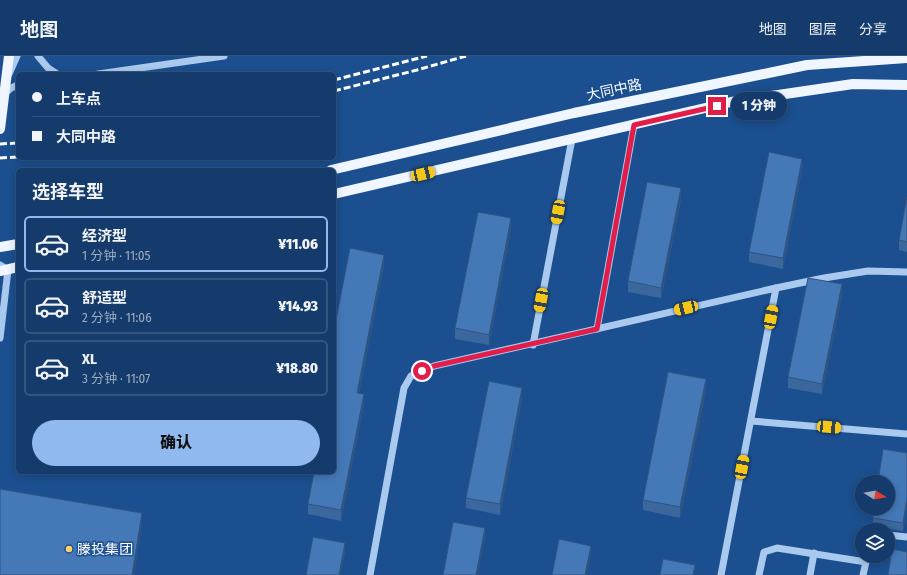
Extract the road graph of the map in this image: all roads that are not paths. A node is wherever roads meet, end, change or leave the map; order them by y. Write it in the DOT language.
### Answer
graph roads {
  1 [pos="9,56"];
  2 [pos="17,56"];
  3 [pos="38,56"];
  4 [pos="224,56"];
  5 [pos="907,58"];
  6 [pos="54,72"];
  7 [pos="112,72"];
  8 [pos="907,85"];
  9 [pos="16,86"];
  10 [pos="0,94"];
  11 [pos="0,98"];
  12 [pos="634,125"];
  13 [pos="0,129"];
  14 [pos="572,139"];
  15 [pos="336,169"];
  16 [pos="336,194"];
  17 [pos="16,244"];
  18 [pos="0,247"];
  19 [pos="7,268"];
  20 [pos="907,272"];
  21 [pos="776,288"];
  22 [pos="597,329"];
  23 [pos="0,338"];
  24 [pos="533,344"];
  25 [pos="751,421"];
  26 [pos="907,434"];
  27 [pos="895,536"];
  28 [pos="907,537"];
  29 [pos="814,554"];
  30 [pos="370,575"];
  31 [pos="721,575"];
  32 [pos="759,575"];
  33 [pos="810,575"];
  34 [pos="863,575"];
  1 -- 13 [label="main road, bridge"];
  2 -- 10 [label="street"];
  3 -- 6 [label="street"];
  4 -- 7 [label="street"];
  5 -- 15 [label="main road, 大同中路"];
  8 -- 12 [label="main road"];
  9 -- 11 [label="street"];
  12 -- 14 [label="main road"];
  12 -- 22 [label="street"];
  14 -- 16 [label="main road"];
  14 -- 24 [label="street"];
  17 -- 18 [label="main road"];
  19 -- 23 [label="street"];
  20 -- 21 [label="street"];
  21 -- 22 [label="street"];
  21 -- 25 [label="street"];
  22 -- 24 [label="street"];
  24 -- 30 [label="street"];
  25 -- 26 [label="street"];
  25 -- 31 [label="street"];
  27 -- 28 [label="street"];
  29 -- 32 [label="street"];
  29 -- 33 [label="street"];
  29 -- 34 [label="street"];
}
